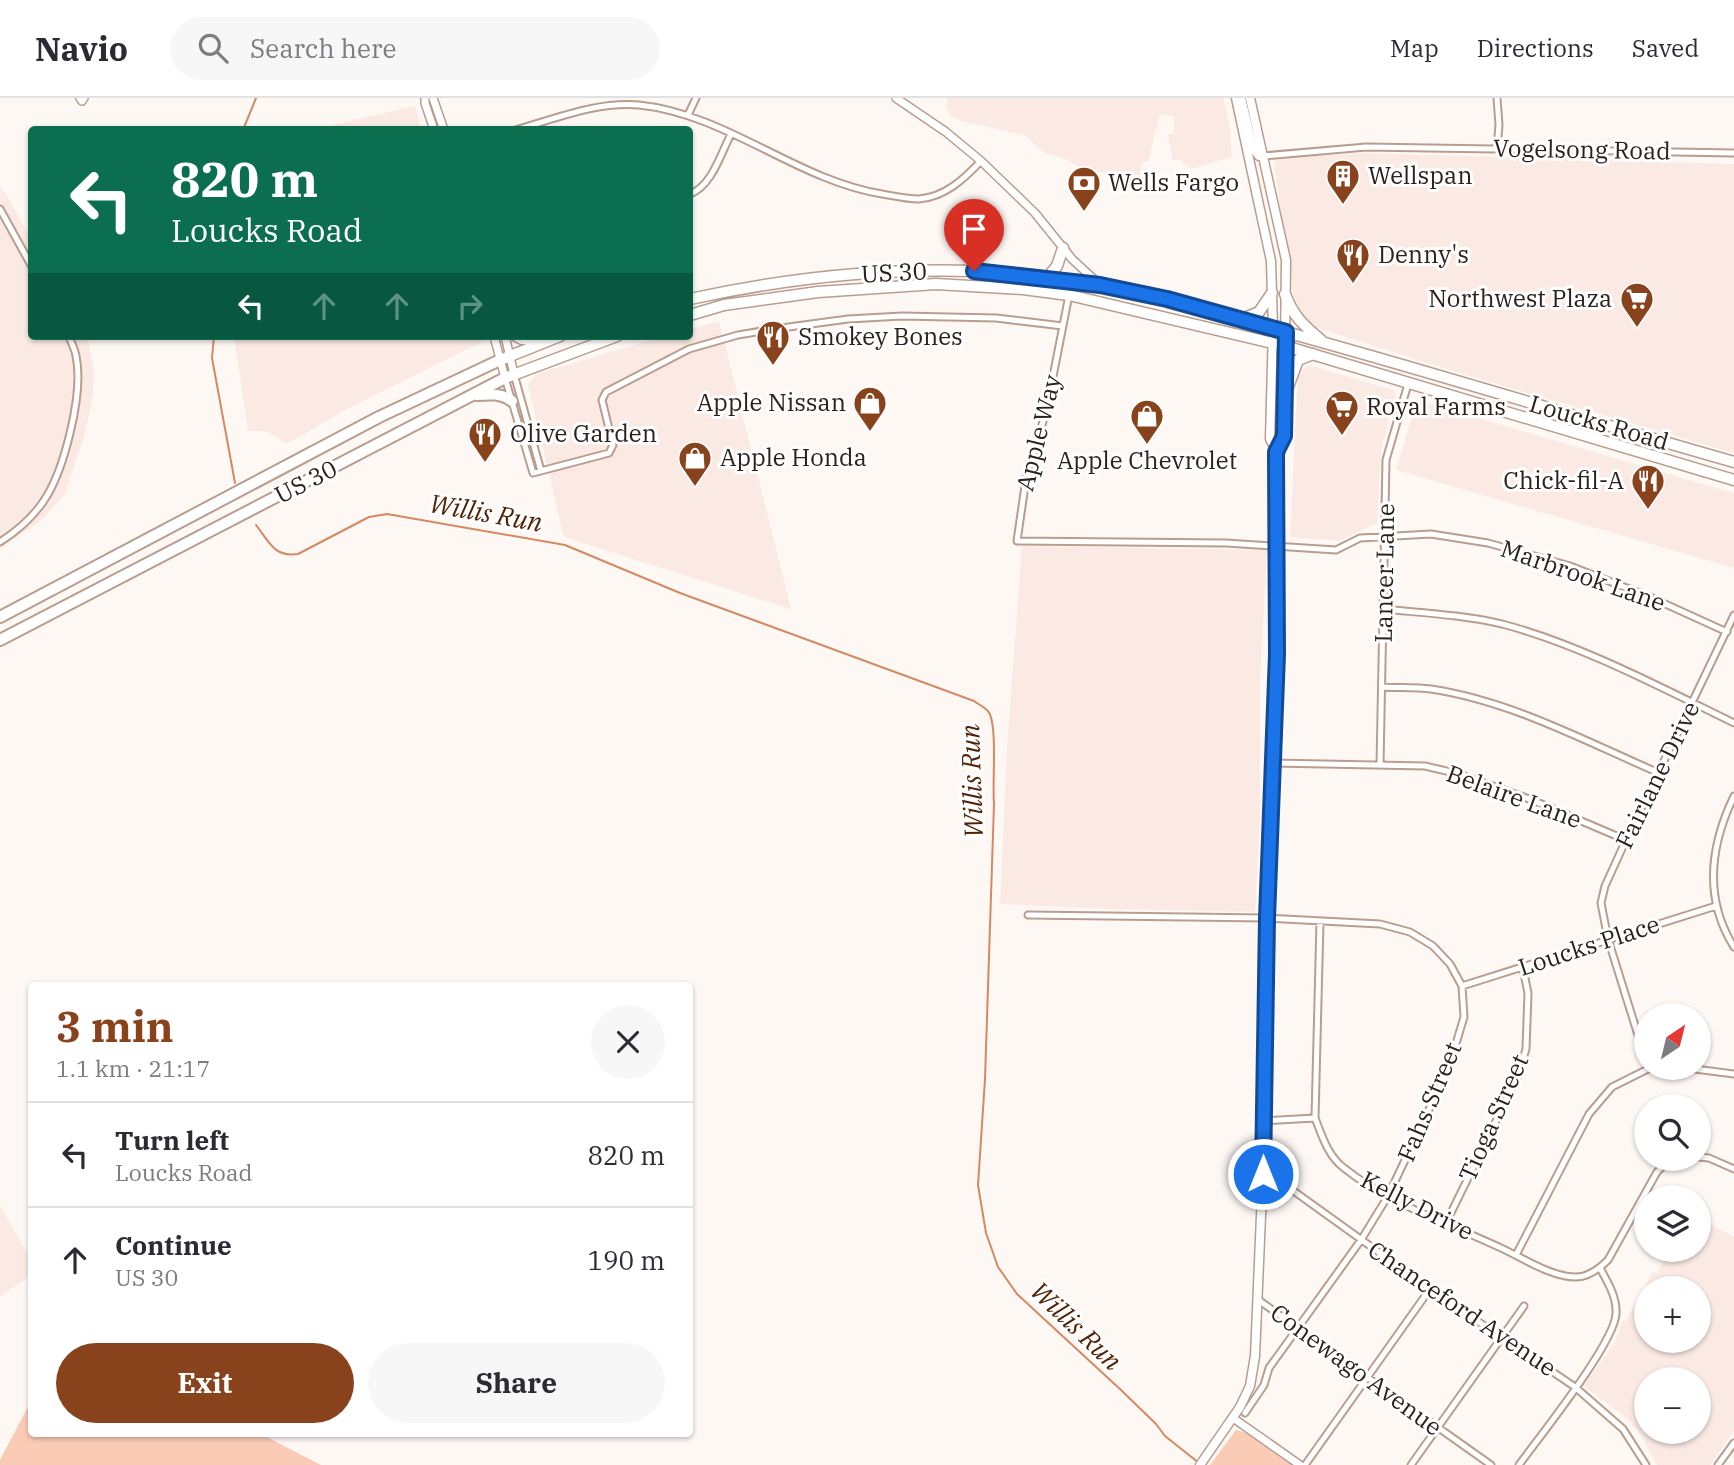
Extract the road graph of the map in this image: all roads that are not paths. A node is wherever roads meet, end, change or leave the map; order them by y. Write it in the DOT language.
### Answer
graph roads {
  1 [pos="425,98"];
  2 [pos="433,98"];
  3 [pos="696,98"];
  4 [pos="896,98"];
  5 [pos="1236,98"];
  6 [pos="1241,98"];
  7 [pos="1250,98"];
  8 [pos="1497,98"];
  9 [pos="688,115"];
  10 [pos="432,126"];
  11 [pos="443,126"];
  12 [pos="530,126"];
  13 [pos="731,134"];
  14 [pos="1497,148"];
  15 [pos="1734,153"];
  16 [pos="1263,156"];
  17 [pos="981,161"];
  18 [pos="693,193"];
  19 [pos="1,214"];
  20 [pos="1063,248"];
  21 [pos="28,260"];
  22 [pos="1047,278"];
  23 [pos="1100,285"];
  24 [pos="1272,293"];
  25 [pos="1285,294"];
  26 [pos="1069,295"];
  27 [pos="693,298"];
  28 [pos="693,314"];
  29 [pos="1242,320"];
  30 [pos="1063,326"];
  31 [pos="1273,328"];
  32 [pos="1286,332"];
  33 [pos="70,340"];
  34 [pos="496,340"];
  35 [pos="505,340"];
  36 [pos="534,340"];
  37 [pos="548,340"];
  38 [pos="606,340"];
  39 [pos="545,341"];
  40 [pos="1273,342"];
  41 [pos="1324,342"];
  42 [pos="1285,346"];
  43 [pos="1313,354"];
  44 [pos="504,358"];
  45 [pos="510,376"];
  46 [pos="1408,384"];
  47 [pos="475,395"];
  48 [pos="1285,395"];
  49 [pos="512,401"];
  50 [pos="1276,450"];
  51 [pos="1734,463"];
  52 [pos="541,471"];
  53 [pos="1734,480"];
  54 [pos="1385,536"];
  55 [pos="1017,541"];
  56 [pos="0,542"];
  57 [pos="1276,546"];
  58 [pos="1384,609"];
  59 [pos="1734,615"];
  60 [pos="0,617"];
  61 [pos="1727,632"];
  62 [pos="0,640"];
  63 [pos="1382,688"];
  64 [pos="1692,703"];
  65 [pos="1734,723"];
  66 [pos="1273,763"];
  67 [pos="1380,765"];
  68 [pos="1659,773"];
  69 [pos="1733,800"];
  70 [pos="1626,840"];
  71 [pos="1716,906"];
  72 [pos="1028,915"];
  73 [pos="1267,918"];
  74 [pos="1320,922"];
  75 [pos="1608,939"];
  76 [pos="1734,947"];
  77 [pos="1523,969"];
  78 [pos="1462,986"];
  79 [pos="1634,1022"];
  80 [pos="1712,1071"];
  81 [pos="1734,1074"];
  82 [pos="1634,1075"];
  83 [pos="1315,1118"];
  84 [pos="1262,1121"];
  85 [pos="1711,1159"];
  86 [pos="1734,1169"];
  87 [pos="1263,1170"];
  88 [pos="1658,1171"];
  89 [pos="1388,1196"];
  90 [pos="1446,1223"];
  91 [pos="1361,1240"];
  92 [pos="1516,1255"];
  93 [pos="1600,1268"];
  94 [pos="1430,1289"];
  95 [pos="1255,1298"];
  96 [pos="1524,1306"];
  97 [pos="1298,1328"];
  98 [pos="1503,1338"];
  99 [pos="1366,1378"];
  100 [pos="1575,1387"];
  101 [pos="1245,1413"];
  102 [pos="1233,1418"];
  103 [pos="1437,1428"];
  104 [pos="1733,1446"];
  105 [pos="1201,1463"];
  106 [pos="1302,1465"];
  107 [pos="1411,1465"];
  108 [pos="1491,1465"];
  109 [pos="1520,1465"];
  110 [pos="1646,1465"];
  111 [pos="1718,1465"];
  1 -- 10 [label="street"];
  2 -- 11 [label="street"];
  3 -- 9 [label="street"];
  4 -- 17 [label="street"];
  5 -- 24 [label="main road"];
  6 -- 16 [label="main road"];
  7 -- 16 [label="main road"];
  8 -- 14 [label="street"];
  9 -- 12 [label="street"];
  9 -- 13 [label="street"];
  13 -- 17 [label="street"];
  13 -- 18 [label="street"];
  14 -- 15 [label="street, Vogelsong Road"];
  14 -- 16 [label="street, Vogelsong Road"];
  16 -- 25 [label="main road"];
  17 -- 20 [label="street"];
  19 -- 21 [label="street"];
  20 -- 22 [label="highway"];
  20 -- 23 [label="street"];
  22 -- 23 [label="highway, US 30 / US 30"];
  22 -- 27 [label="highway, US 30 / US 30"];
  23 -- 29 [label="highway, Loucks Road / US 30"];
  24 -- 29 [label="highway"];
  24 -- 31 [label="main road"];
  25 -- 32 [label="main road"];
  25 -- 41 [label="highway"];
  26 -- 28 [label="highway, US 30 / US 30"];
  26 -- 30 [label="street, Apple Way"];
  26 -- 40 [label="highway, Loucks Road / US 30"];
  29 -- 31 [label="highway, Loucks Road / US 30"];
  30 -- 52 [label="street"];
  30 -- 55 [label="street, Apple Way"];
  31 -- 32 [label="highway, Loucks Road / US 30"];
  31 -- 40 [label="main road"];
  32 -- 41 [label="highway, Loucks Road / US 30"];
  32 -- 42 [label="main road"];
  33 -- 56 [label="street"];
  34 -- 44 [label="street"];
  35 -- 44 [label="street"];
  36 -- 39 [label="highway"];
  37 -- 39 [label="highway, US 30 / US 30"];
  38 -- 45 [label="highway, US 30 / US 30"];
  39 -- 44 [label="highway, US 30 / US 30"];
  40 -- 42 [label="highway, Loucks Road / US 30"];
  40 -- 50 [label="main road"];
  41 -- 51 [label="highway, Loucks Road / US 30"];
  42 -- 43 [label="highway, Loucks Road / US 30"];
  42 -- 48 [label="main road"];
  43 -- 46 [label="highway, Loucks Road / US 30"];
  43 -- 48 [label="highway"];
  44 -- 45 [label="street"];
  44 -- 60 [label="highway, US 30 / US 30"];
  45 -- 47 [label="highway, US 30 / US 30"];
  45 -- 49 [label="street"];
  45 -- 52 [label="street"];
  46 -- 53 [label="highway, Loucks Road / US 30"];
  46 -- 54 [label="street, Lancer Lane"];
  47 -- 49 [label="highway"];
  47 -- 62 [label="highway, US 30 / US 30"];
  48 -- 50 [label="main road"];
  49 -- 52 [label="street"];
  50 -- 57 [label="main road"];
  54 -- 57 [label="street, Marbrook Lane"];
  54 -- 58 [label="street, Lancer Lane"];
  54 -- 61 [label="street, Marbrook Lane"];
  55 -- 57 [label="street, Marbrook Lane"];
  57 -- 66 [label="main road"];
  58 -- 63 [label="street, Lancer Lane"];
  58 -- 64 [label="street"];
  59 -- 61 [label="street, Fairlane Drive"];
  61 -- 64 [label="street, Fairlane Drive"];
  63 -- 67 [label="street, Lancer Lane"];
  63 -- 68 [label="street"];
  64 -- 65 [label="street"];
  64 -- 68 [label="street, Fairlane Drive"];
  66 -- 67 [label="street, Belaire Lane"];
  66 -- 73 [label="main road"];
  67 -- 70 [label="street, Belaire Lane"];
  68 -- 70 [label="street, Fairlane Drive"];
  69 -- 71 [label="street"];
  70 -- 75 [label="street, Fairlane Drive"];
  71 -- 75 [label="street, Loucks Place"];
  71 -- 76 [label="street"];
  72 -- 73 [label="street"];
  73 -- 74 [label="street"];
  73 -- 84 [label="main road"];
  74 -- 78 [label="street"];
  74 -- 83 [label="street, Kelly Drive"];
  75 -- 77 [label="street, Loucks Place"];
  75 -- 79 [label="street, Fairlane Drive"];
  77 -- 78 [label="street, Loucks Place"];
  77 -- 90 [label="street, Tioga Street"];
  78 -- 89 [label="street, Fahs Street"];
  80 -- 81 [label="street"];
  82 -- 92 [label="street"];
  83 -- 84 [label="street"];
  83 -- 89 [label="street, Kelly Drive"];
  84 -- 87 [label="main road"];
  85 -- 86 [label="street"];
  87 -- 91 [label="street, Chanceford Avenue"];
  87 -- 95 [label="main road"];
  88 -- 93 [label="street"];
  89 -- 90 [label="street, Kelly Drive"];
  89 -- 91 [label="street, Fahs Street"];
  90 -- 92 [label="street, Kelly Drive"];
  91 -- 94 [label="street, Chanceford Avenue"];
  91 -- 97 [label="street, Fahs Street"];
  92 -- 93 [label="street, Kelly Drive"];
  93 -- 100 [label="street"];
  94 -- 98 [label="street, Chanceford Avenue"];
  94 -- 99 [label="street"];
  95 -- 97 [label="street, Conewago Avenue"];
  95 -- 102 [label="main road"];
  96 -- 98 [label="street"];
  97 -- 99 [label="street, Conewago Avenue"];
  97 -- 101 [label="street, Fahs Street"];
  98 -- 100 [label="street, Chanceford Avenue"];
  98 -- 103 [label="street"];
  99 -- 103 [label="street, Conewago Avenue"];
  99 -- 106 [label="street"];
  100 -- 109 [label="street"];
  100 -- 110 [label="street, Chanceford Avenue"];
  102 -- 105 [label="main road"];
  102 -- 106 [label="street"];
  103 -- 107 [label="street"];
  103 -- 108 [label="street, Conewago Avenue"];
  104 -- 111 [label="street"];
}
